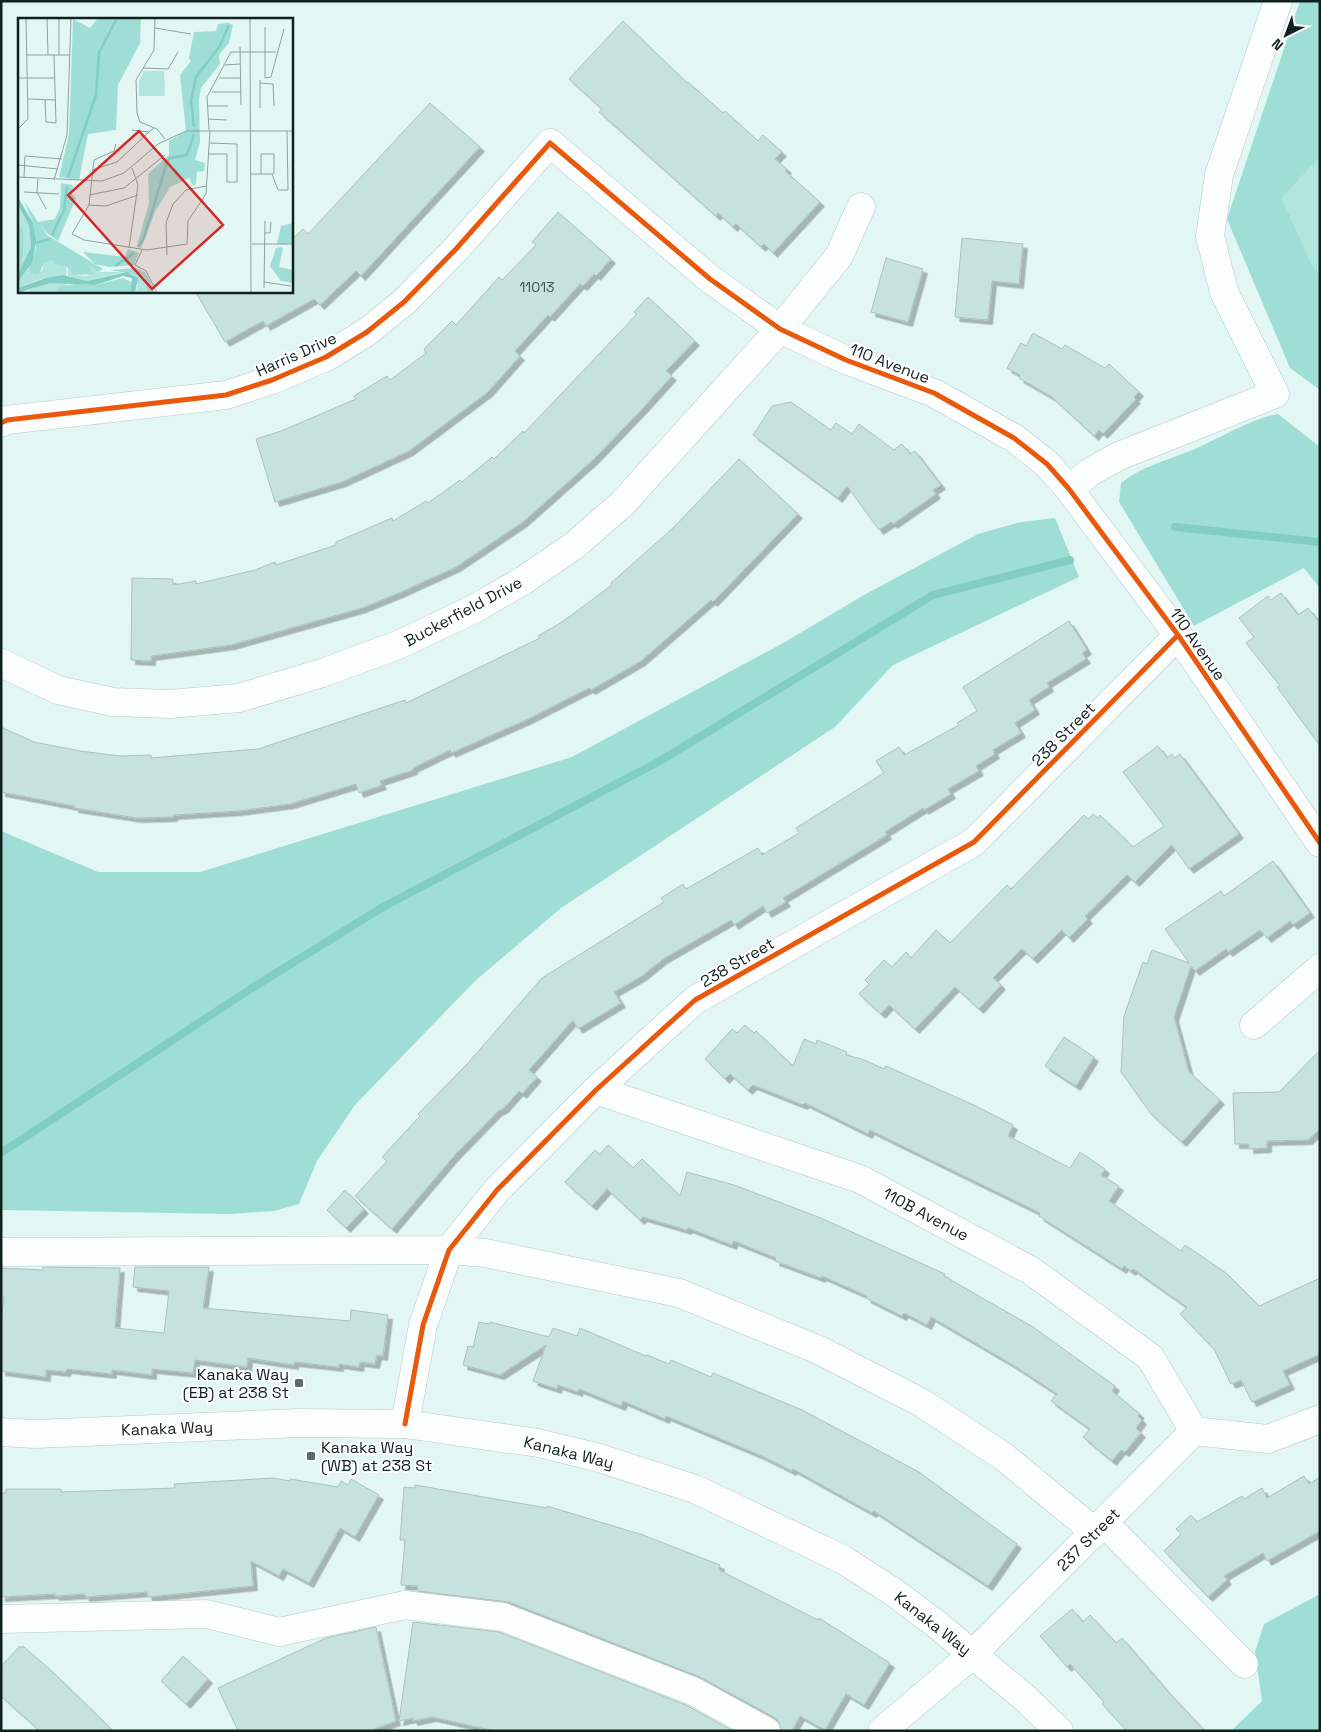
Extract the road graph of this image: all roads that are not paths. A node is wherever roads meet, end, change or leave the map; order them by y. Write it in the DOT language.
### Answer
graph roads {
  1 [pos="1278,1"];
  2 [pos="550,143"];
  3 [pos="861,207"];
  4 [pos="780,329"];
  5 [pos="1,423"];
  6 [pos="1069,489"];
  7 [pos="1178,635"];
  8 [pos="1,663"];
  9 [pos="1320,843"];
  10 [pos="1320,968"];
  11 [pos="1254,1025"];
  12 [pos="596,1090"];
  13 [pos="448,1250"];
  14 [pos="1,1252"];
  15 [pos="1320,1419"];
  16 [pos="406,1424"];
  17 [pos="1,1432"];
  18 [pos="1194,1432"];
  19 [pos="1099,1528"];
  20 [pos="1,1619"];
  21 [pos="973,1654"];
  22 [pos="1244,1664"];
  23 [pos="766,1731"];
  24 [pos="882,1731"];
  25 [pos="1059,1731"];
  1 -- 6 [label="street"];
  2 -- 4 [label="street, 110 Avenue"];
  2 -- 5 [label="street, Harris Drive"];
  3 -- 4 [label="street, Buckerfield Drive"];
  4 -- 6 [label="street, 110 Avenue"];
  4 -- 8 [label="street, Buckerfield Drive"];
  6 -- 7 [label="street, 110 Avenue"];
  7 -- 9 [label="street, 110 Avenue"];
  7 -- 12 [label="street, 238 Street"];
  10 -- 11 [label="street"];
  12 -- 13 [label="street, 238 Street"];
  12 -- 18 [label="street, 110B Avenue"];
  13 -- 14 [label="street"];
  13 -- 16 [label="street, 238 Street"];
  13 -- 19 [label="street"];
  15 -- 18 [label="street"];
  16 -- 17 [label="street, Kanaka Way"];
  16 -- 21 [label="street, Kanaka Way"];
  18 -- 19 [label="street, 237 Street"];
  19 -- 21 [label="street, 237 Street"];
  19 -- 22 [label="street"];
  20 -- 23 [label="street"];
  21 -- 24 [label="street, 237 Street"];
  21 -- 25 [label="street, Kanaka Way"];
}
